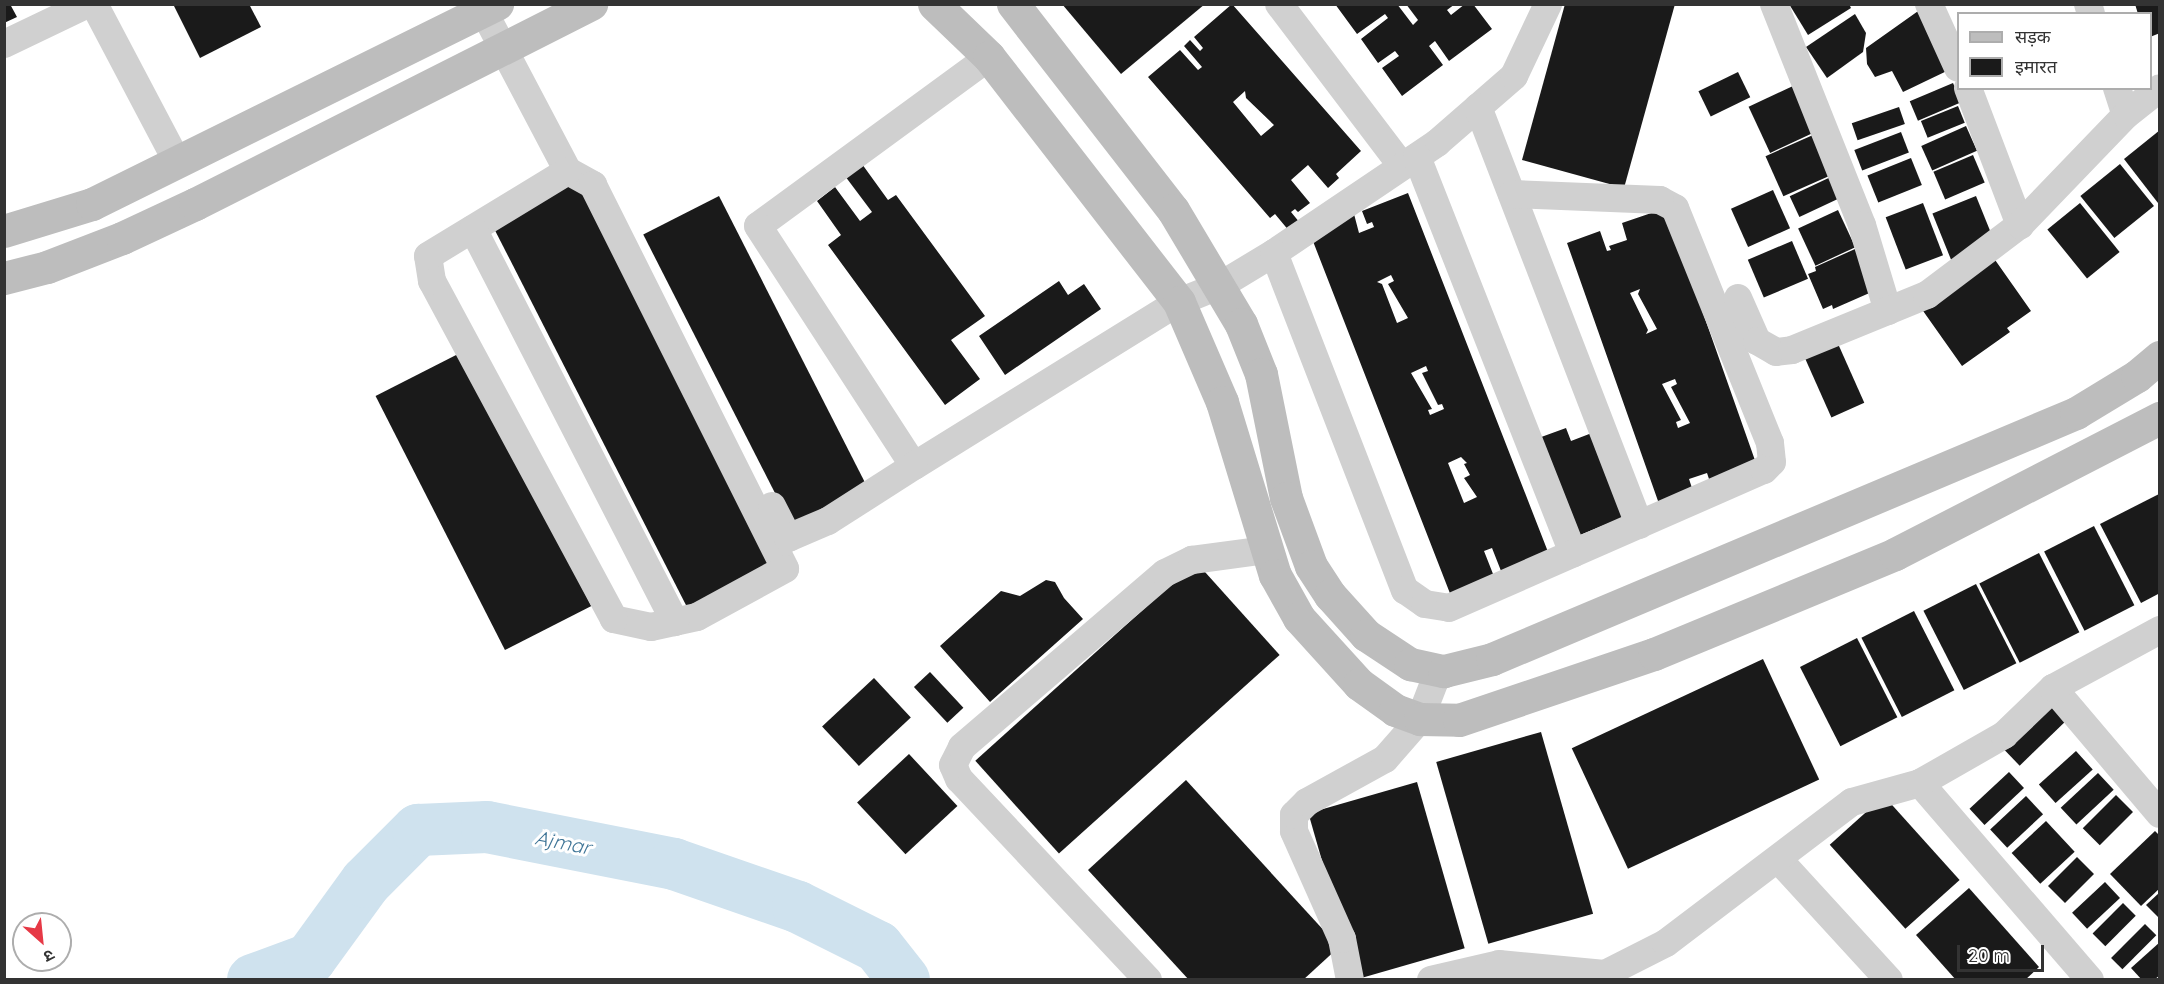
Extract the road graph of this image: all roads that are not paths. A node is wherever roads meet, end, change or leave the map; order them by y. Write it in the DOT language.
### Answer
graph roads {
  1 [pos="88,4"];
  2 [pos="94,4"];
  3 [pos="591,4"];
  4 [pos="934,4"];
  5 [pos="1013,4"];
  6 [pos="1279,4"];
  7 [pos="1548,4"];
  8 [pos="1774,4"];
  9 [pos="1929,4"];
  10 [pos="490,8"];
  11 [pos="4,44"];
  12 [pos="504,48"];
  13 [pos="989,57"];
  14 [pos="1957,64"];
  15 [pos="2160,88"];
  16 [pos="1969,90"];
  17 [pos="2118,90"];
  18 [pos="1478,107"];
  19 [pos="2126,116"];
  20 [pos="1409,162"];
  21 [pos="178,164"];
  22 [pos="568,171"];
  23 [pos="1512,194"];
  24 [pos="2020,225"];
  25 [pos="473,229"];
  26 [pos="4,231"];
  27 [pos="638,244"];
  28 [pos="1274,253"];
  29 [pos="4,278"];
  30 [pos="1221,285"];
  31 [pos="1738,298"];
  32 [pos="1179,302"];
  33 [pos="1888,311"];
  34 [pos="2160,357"];
  35 [pos="2160,418"];
  36 [pos="914,466"];
  37 [pos="1639,525"];
  38 [pos="1267,550"];
  39 [pos="1573,553"];
  40 [pos="675,622"];
  41 [pos="2160,630"];
  42 [pos="1439,670"];
  43 [pos="2053,688"];
  44 [pos="1420,719"];
  45 [pos="1920,783"];
  46 [pos="2159,812"];
  47 [pos="1778,859"];
  48 [pos="1148,980"];
  49 [pos="1350,980"];
  50 [pos="1431,980"];
  51 [pos="1889,980"];
  52 [pos="2091,980"];
  1 -- 11 [label="street"];
  2 -- 21 [label="street"];
  3 -- 12 [label="street"];
  4 -- 13 [label="street"];
  5 -- 30 [label="street"];
  6 -- 20 [label="street"];
  7 -- 18 [label="street"];
  8 -- 33 [label="street"];
  9 -- 14 [label="street"];
  10 -- 12 [label="street"];
  10 -- 21 [label="street"];
  12 -- 22 [label="street"];
  12 -- 29 [label="street"];
  13 -- 32 [label="street"];
  13 -- 36 [label="street"];
  15 -- 19 [label="street"];
  16 -- 24 [label="street"];
  17 -- 19 [label="street"];
  18 -- 20 [label="street"];
  18 -- 23 [label="street"];
  19 -- 24 [label="street"];
  20 -- 28 [label="street"];
  20 -- 39 [label="street"];
  21 -- 26 [label="street"];
  22 -- 25 [label="street"];
  22 -- 40 [label="street"];
  23 -- 37 [label="street"];
  23 -- 37 [label="street"];
  24 -- 33 [label="street"];
  25 -- 40 [label="street"];
  25 -- 40 [label="street"];
  27 -- 36 [label="street"];
  28 -- 30 [label="street"];
  28 -- 39 [label="street"];
  30 -- 32 [label="street"];
  30 -- 42 [label="street"];
  31 -- 33 [label="street"];
  32 -- 36 [label="street"];
  32 -- 38 [label="street"];
  34 -- 42 [label="street"];
  35 -- 44 [label="street"];
  37 -- 39 [label="street"];
  38 -- 44 [label="street"];
  38 -- 48 [label="street"];
  41 -- 43 [label="street"];
  42 -- 44 [label="street"];
  43 -- 45 [label="street"];
  43 -- 46 [label="street"];
  44 -- 49 [label="street"];
  45 -- 47 [label="street"];
  45 -- 52 [label="street"];
  47 -- 50 [label="street"];
  47 -- 51 [label="street"];
}
